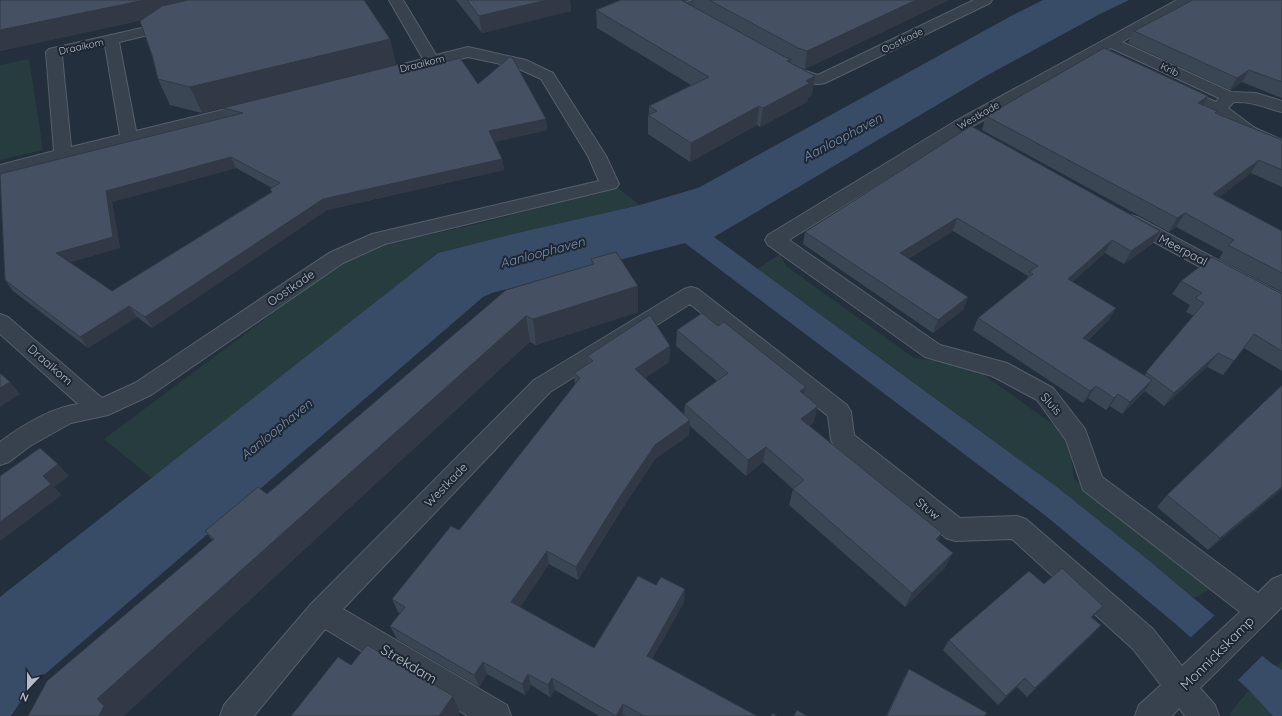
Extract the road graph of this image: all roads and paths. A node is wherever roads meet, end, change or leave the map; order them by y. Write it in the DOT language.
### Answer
graph roads {
  1 [pos="396,0"];
  2 [pos="704,0"];
  3 [pos="985,0"];
  4 [pos="1187,0"];
  5 [pos="187,22"];
  6 [pos="705,24"];
  7 [pos="111,39"];
  8 [pos="1110,42"];
  9 [pos="1092,51"];
  10 [pos="432,61"];
  11 [pos="1114,61"];
  12 [pos="776,64"];
  13 [pos="362,79"];
  14 [pos="1162,84"];
  15 [pos="1229,97"];
  16 [pos="270,103"];
  17 [pos="1282,107"];
  18 [pos="1218,109"];
  19 [pos="960,126"];
  20 [pos="980,137"];
  21 [pos="129,138"];
  22 [pos="1282,146"];
  23 [pos="63,154"];
  24 [pos="0,170"];
  25 [pos="610,184"];
  26 [pos="1116,213"];
  27 [pos="775,240"];
  28 [pos="691,294"];
  29 [pos="1282,303"];
  30 [pos="0,322"];
  31 [pos="100,409"];
  32 [pos="0,455"];
  33 [pos="1274,601"];
  34 [pos="322,612"];
  35 [pos="1182,687"];
  36 [pos="234,716"];
  37 [pos="496,716"];
  38 [pos="1150,716"];
  39 [pos="1204,716"];
  1 -- 10 [label="street"];
  2 -- 6 [label="street"];
  3 -- 12 [label="street, Oostkade"];
  4 -- 8 [label="street, Westkade"];
  5 -- 7 [label="street"];
  7 -- 21 [label="street, Draaikom"];
  7 -- 23 [label="street, Draaikom"];
  8 -- 9 [label="street, Westkade"];
  8 -- 15 [label="street, Krib"];
  9 -- 11 [label="street"];
  9 -- 19 [label="street, Westkade"];
  10 -- 13 [label="street, Draaikom"];
  10 -- 25 [label="street, Draaikom"];
  14 -- 18 [label="street, Krib"];
  15 -- 17 [label="street, Krib"];
  15 -- 18 [label="street"];
  16 -- 21 [label="street"];
  18 -- 22 [label="street, Krib"];
  19 -- 20 [label="street"];
  19 -- 27 [label="street, Westkade"];
  21 -- 23 [label="street"];
  23 -- 24 [label="street"];
  25 -- 31 [label="street, Oostkade"];
  26 -- 29 [label="street, Meerpaal"];
  27 -- 33 [label="street, Sluis"];
  28 -- 34 [label="street, Westkade"];
  28 -- 35 [label="street, Stuw"];
  30 -- 31 [label="street, Draaikom"];
  31 -- 32 [label="street, Oostkade"];
  33 -- 35 [label="street, Monnickskamp"];
  34 -- 36 [label="street, Westkade"];
  34 -- 37 [label="street, Strekdam"];
  35 -- 38 [label="street, Monnickskamp"];
  35 -- 39 [label="street, Stuw"];
}
